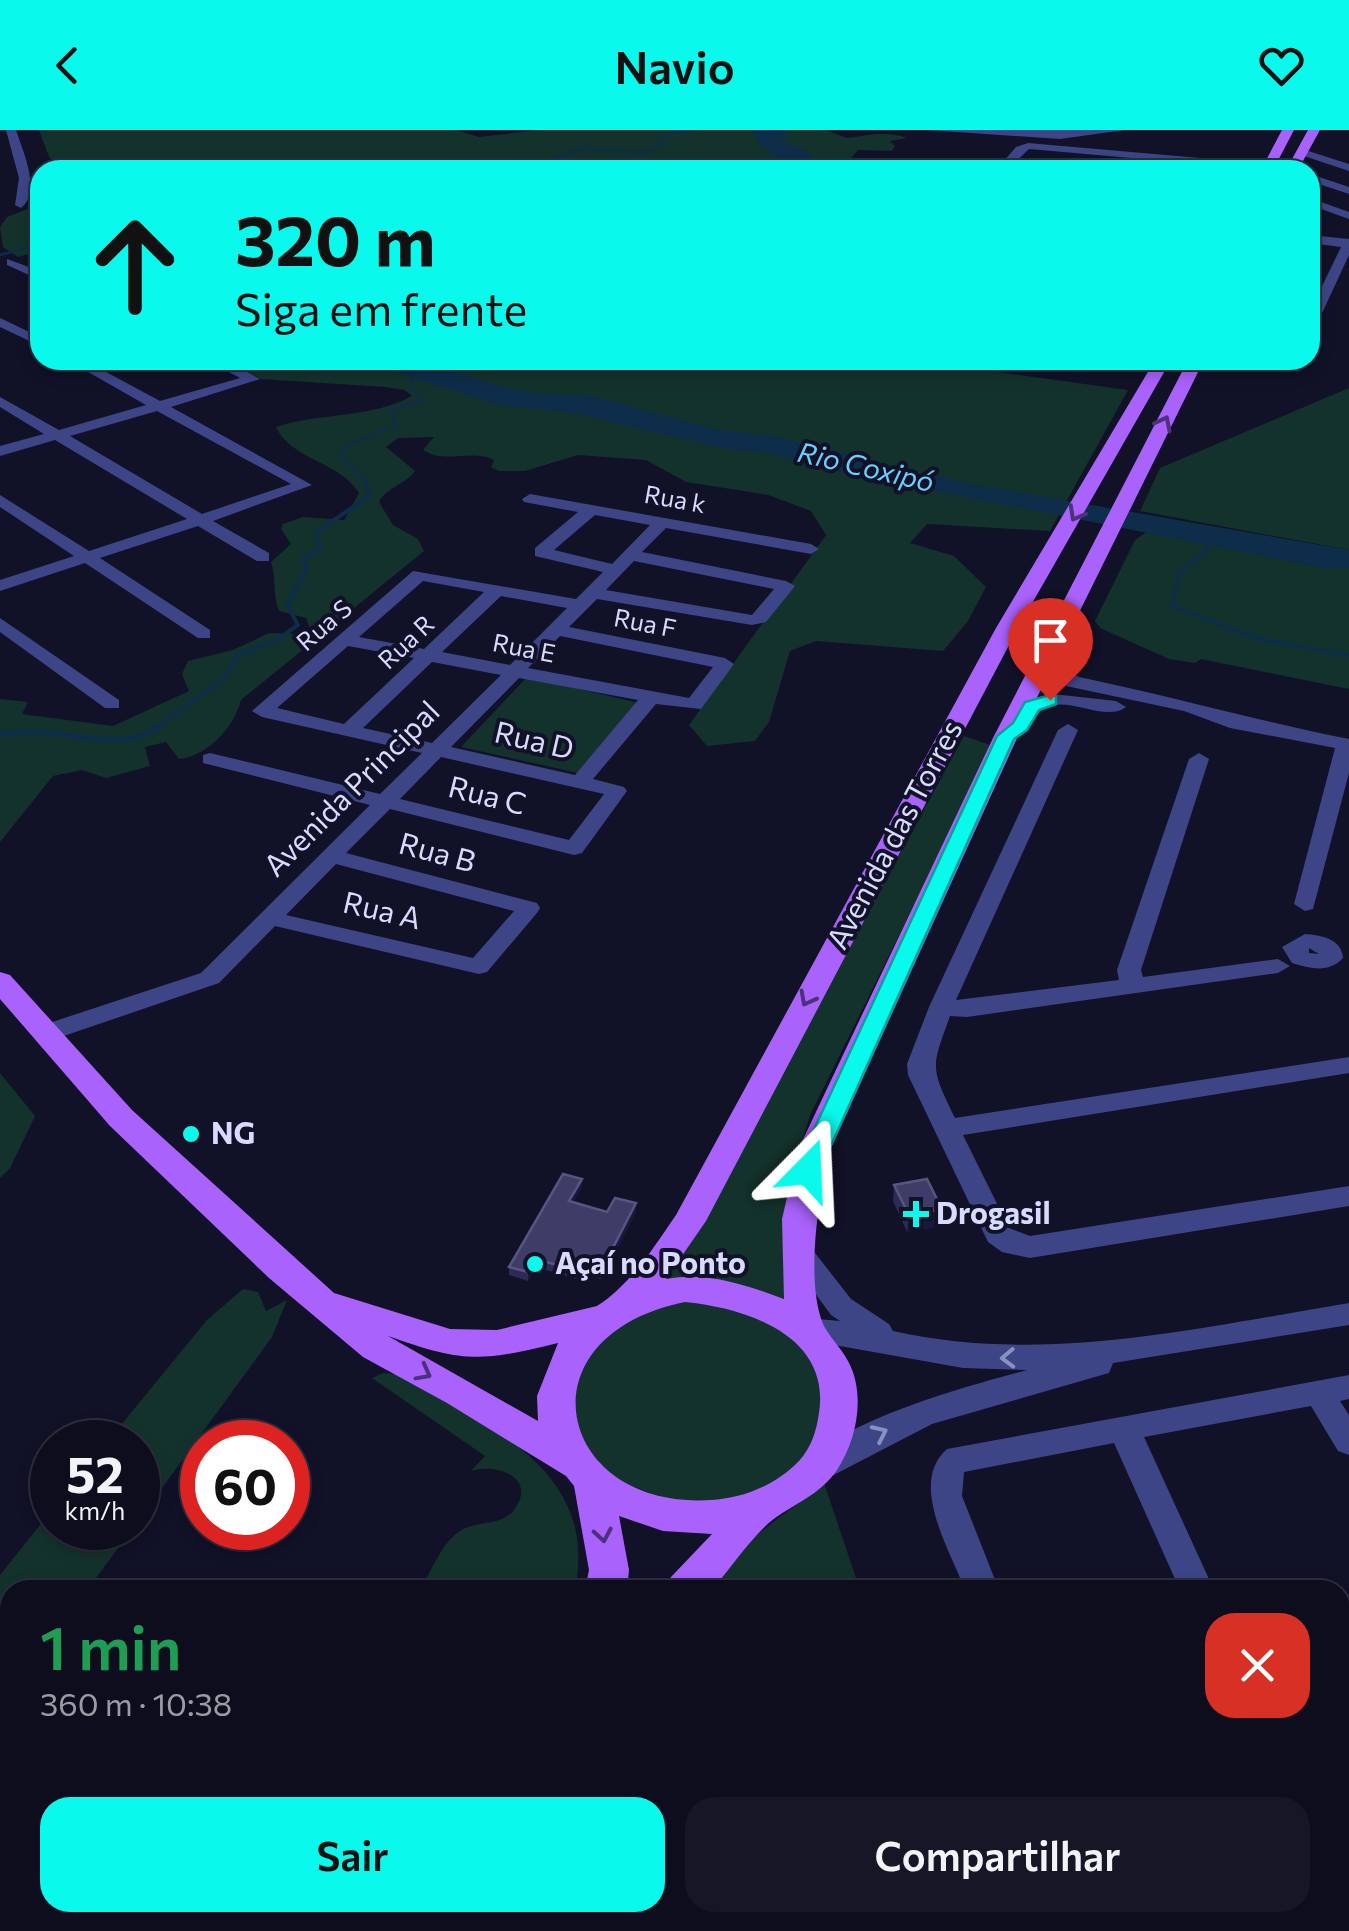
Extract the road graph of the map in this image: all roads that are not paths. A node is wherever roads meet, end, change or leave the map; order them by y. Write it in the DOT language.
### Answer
graph roads {
  1 [pos="11,130"];
  2 [pos="933,130"];
  3 [pos="1120,130"];
  4 [pos="1288,130"];
  5 [pos="1314,130"];
  6 [pos="1013,132"];
  7 [pos="1086,132"];
  8 [pos="1091,150"];
  9 [pos="1136,154"];
  10 [pos="1272,159"];
  11 [pos="1302,159"];
  12 [pos="1010,160"];
  13 [pos="1075,160"];
  14 [pos="1132,160"];
  15 [pos="1165,160"];
  16 [pos="1320,162"];
  17 [pos="1349,168"];
  18 [pos="1320,179"];
  19 [pos="1349,191"];
  20 [pos="22,205"];
  21 [pos="1320,206"];
  22 [pos="1349,216"];
  23 [pos="1320,240"];
  24 [pos="1348,243"];
  25 [pos="11,262"];
  26 [pos="30,271"];
  27 [pos="1320,290"];
  28 [pos="0,322"];
  29 [pos="30,335"];
  30 [pos="30,340"];
  31 [pos="16,342"];
  32 [pos="93,370"];
  33 [pos="235,370"];
  34 [pos="1157,370"];
  35 [pos="1191,370"];
  36 [pos="0,401"];
  37 [pos="158,405"];
  38 [pos="57,434"];
  39 [pos="0,451"];
  40 [pos="530,499"];
  41 [pos="0,500"];
  42 [pos="591,510"];
  43 [pos="201,519"];
  44 [pos="666,523"];
  45 [pos="811,549"];
  46 [pos="263,557"];
  47 [pos="87,558"];
  48 [pos="623,562"];
  49 [pos="0,586"];
  50 [pos="497,590"];
  51 [pos="586,599"];
  52 [pos="0,623"];
  53 [pos="1007,628"];
  54 [pos="555,630"];
  55 [pos="1058,631"];
  56 [pos="204,634"];
  57 [pos="346,640"];
  58 [pos="428,655"];
  59 [pos="515,671"];
  60 [pos="651,697"];
  61 [pos="112,704"];
  62 [pos="694,705"];
  63 [pos="262,711"];
  64 [pos="1230,722"];
  65 [pos="349,730"];
  66 [pos="1068,730"];
  67 [pos="1006,736"];
  68 [pos="1347,745"];
  69 [pos="436,750"];
  70 [pos="210,759"];
  71 [pos="1199,759"];
  72 [pos="580,782"];
  73 [pos="385,802"];
  74 [pos="574,848"];
  75 [pos="331,856"];
  76 [pos="270,918"];
  77 [pos="1316,959"];
  78 [pos="480,967"];
  79 [pos="0,980"];
  80 [pos="1133,987"];
  81 [pos="941,1007"];
  82 [pos="46,1033"];
  83 [pos="1349,1066"];
  84 [pos="946,1128"];
  85 [pos="1349,1196"];
  86 [pos="796,1247"];
  87 [pos="317,1296"];
  88 [pos="611,1312"];
  89 [pos="1349,1314"];
  90 [pos="806,1330"];
  91 [pos="890,1339"];
  92 [pos="1175,1344"];
  93 [pos="1334,1390"];
  94 [pos="1123,1427"];
  95 [pos="1349,1442"];
  96 [pos="586,1473"];
  97 [pos="799,1486"];
  98 [pos="761,1507"];
  99 [pos="607,1580"];
  100 [pos="695,1580"];
  101 [pos="978,1580"];
  102 [pos="1192,1580"];
  1 -- 20 [label="street"];
  2 -- 6 [label="street"];
  3 -- 7 [label="street"];
  4 -- 10 [label="main road"];
  5 -- 11 [label="main road"];
  6 -- 7 [label="street"];
  7 -- 8 [label="street"];
  8 -- 9 [label="street"];
  8 -- 12 [label="street"];
  8 -- 13 [label="street"];
  9 -- 14 [label="street"];
  9 -- 15 [label="street"];
  10 -- 11 [label="main road"];
  16 -- 17 [label="street"];
  18 -- 19 [label="street"];
  21 -- 22 [label="street"];
  23 -- 24 [label="street"];
  24 -- 27 [label="street"];
  25 -- 26 [label="street"];
  28 -- 29 [label="street"];
  30 -- 31 [label="street"];
  32 -- 37 [label="street"];
  33 -- 37 [label="street"];
  34 -- 53 [label="main road, Avenida das Torres, one-way"];
  55 -- 35 [label="main road, Avenida das Torres, one-way"];
  36 -- 38 [label="street"];
  37 -- 38 [label="street"];
  37 -- 43 [label="street"];
  38 -- 39 [label="street"];
  38 -- 43 [label="street"];
  40 -- 42 [label="street, Rua k"];
  41 -- 47 [label="street"];
  42 -- 44 [label="street, Rua k"];
  42 -- 48 [label="street"];
  43 -- 46 [label="street"];
  43 -- 47 [label="street"];
  44 -- 45 [label="street, Rua k"];
  44 -- 48 [label="street, Avenida Principal"];
  47 -- 49 [label="street"];
  47 -- 56 [label="street"];
  48 -- 51 [label="street, Avenida Principal"];
  48 -- 51 [label="street"];
  50 -- 51 [label="street"];
  50 -- 57 [label="street, Rua S"];
  50 -- 58 [label="street, Rua R"];
  51 -- 54 [label="street, Avenida Principal"];
  52 -- 61 [label="street"];
  53 -- 67 [label="main road"];
  53 -- 88 [label="main road, Avenida das Torres, one-way"];
  54 -- 59 [label="street, Avenida Principal"];
  54 -- 62 [label="street, Rua F"];
  55 -- 64 [label="street"];
  55 -- 67 [label="main road, Avenida das Torres"];
  57 -- 58 [label="street, Rua E"];
  57 -- 63 [label="street, Rua S"];
  58 -- 59 [label="street, Rua E"];
  58 -- 65 [label="street, Rua R"];
  59 -- 60 [label="street, Rua E"];
  59 -- 69 [label="street, Avenida Principal"];
  60 -- 62 [label="street, Rua E"];
  60 -- 72 [label="street"];
  63 -- 65 [label="street, Rua D"];
  64 -- 67 [label="street"];
  64 -- 68 [label="street"];
  65 -- 69 [label="street, Rua D"];
  66 -- 81 [label="street"];
  67 -- 86 [label="main road, Avenida das Torres"];
  68 -- 77 [label="street"];
  69 -- 72 [label="street, Rua D"];
  69 -- 73 [label="street, Avenida Principal"];
  70 -- 73 [label="street, Rua C"];
  71 -- 80 [label="street"];
  72 -- 74 [label="street, Rua D"];
  73 -- 74 [label="street, Rua C"];
  73 -- 75 [label="street, Avenida Principal"];
  75 -- 76 [label="street, Avenida Principal"];
  75 -- 78 [label="street, Rua B"];
  76 -- 78 [label="street, Rua A"];
  76 -- 82 [label="street, Avenida Principal"];
  77 -- 80 [label="street"];
  79 -- 82 [label="main road"];
  80 -- 81 [label="street"];
  81 -- 84 [label="street"];
  82 -- 87 [label="main road"];
  83 -- 84 [label="street"];
  84 -- 85 [label="street"];
  86 -- 90 [label="main road, Avenida das Torres"];
  86 -- 91 [label="street"];
  87 -- 88 [label="main road"];
  87 -- 96 [label="main road, one-way"];
  88 -- 90 [label="main road"];
  88 -- 96 [label="main road"];
  89 -- 92 [label="street"];
  90 -- 91 [label="street"];
  90 -- 97 [label="main road"];
  92 -- 91 [label="street, one-way"];
  97 -- 92 [label="street, one-way"];
  93 -- 94 [label="street"];
  93 -- 95 [label="street"];
  94 -- 101 [label="street"];
  94 -- 102 [label="street"];
  96 -- 98 [label="main road"];
  96 -- 99 [label="main road, one-way"];
  97 -- 98 [label="main road"];
  98 -- 100 [label="main road"];
}
